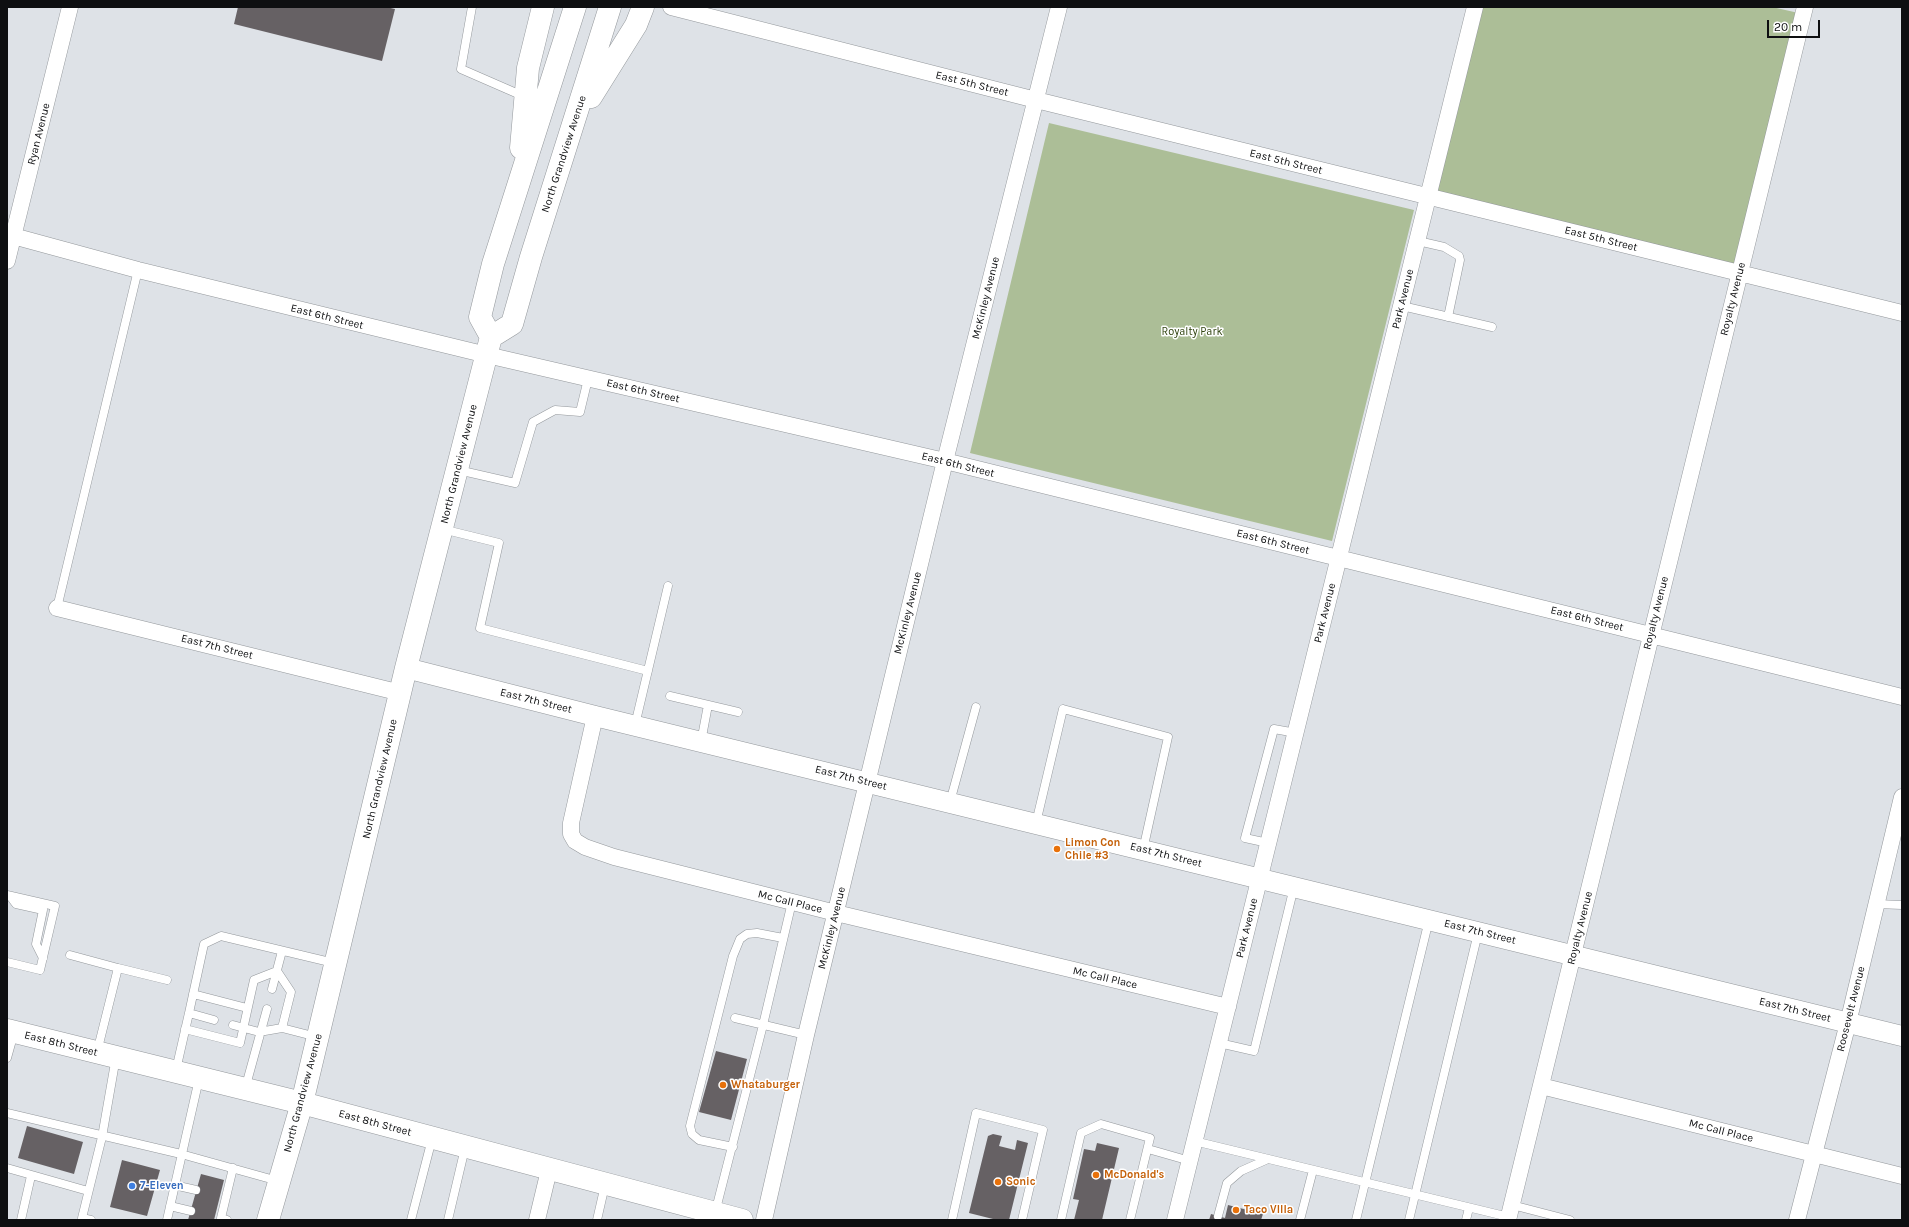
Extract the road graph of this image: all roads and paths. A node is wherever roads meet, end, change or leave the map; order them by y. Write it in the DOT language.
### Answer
graph roads {
  1 [pos="70,7"];
  2 [pos="472,7"];
  3 [pos="541,7"];
  4 [pos="575,7"];
  5 [pos="610,7"];
  6 [pos="643,7"];
  7 [pos="671,7"];
  8 [pos="1059,7"];
  9 [pos="1475,7"];
  10 [pos="1805,7"];
  11 [pos="703,11"];
  12 [pos="526,97"];
  13 [pos="1036,100"];
  14 [pos="572,127"];
  15 [pos="518,187"];
  16 [pos="1428,197"];
  17 [pos="13,236"];
  18 [pos="1418,240"];
  19 [pos="7,262"];
  20 [pos="138,270"];
  21 [pos="1739,273"];
  22 [pos="1402,306"];
  23 [pos="1902,313"];
  24 [pos="1448,317"];
  25 [pos="1492,327"];
  26 [pos="489,346"];
  27 [pos="588,379"];
  28 [pos="945,461"];
  29 [pos="457,470"];
  30 [pos="442,529"];
  31 [pos="1339,558"];
  32 [pos="668,586"];
  33 [pos="58,608"];
  34 [pos="1651,635"];
  35 [pos="406,668"];
  36 [pos="648,671"];
  37 [pos="400,693"];
  38 [pos="670,696"];
  39 [pos="1902,697"];
  40 [pos="708,705"];
  41 [pos="976,707"];
  42 [pos="738,712"];
  43 [pos="595,716"];
  44 [pos="635,726"];
  45 [pos="1296,732"];
  46 [pos="701,742"];
  47 [pos="868,782"];
  48 [pos="1902,797"];
  49 [pos="950,802"];
  50 [pos="1036,823"];
  51 [pos="1268,843"];
  52 [pos="1143,850"];
  53 [pos="1260,878"];
  54 [pos="1294,887"];
  55 [pos="9,895"];
  56 [pos="792,902"];
  57 [pos="1876,904"];
  58 [pos="1902,905"];
  59 [pos="836,913"];
  60 [pos="1429,920"];
  61 [pos="1478,932"];
  62 [pos="783,938"];
  63 [pos="282,951"];
  64 [pos="70,955"];
  65 [pos="1573,955"];
  66 [pos="42,958"];
  67 [pos="7,962"];
  68 [pos="337,964"];
  69 [pos="118,968"];
  70 [pos="277,971"];
  71 [pos="167,980"];
  72 [pos="272,989"];
  73 [pos="193,994"];
  74 [pos="1228,1007"];
  75 [pos="247,1008"];
  76 [pos="267,1009"];
  77 [pos="189,1013"];
  78 [pos="735,1018"];
  79 [pos="214,1020"];
  80 [pos="1848,1023"];
  81 [pos="233,1025"];
  82 [pos="763,1025"];
  83 [pos="243,1028"];
  84 [pos="282,1028"];
  85 [pos="185,1029"];
  86 [pos="10,1031"];
  87 [pos="259,1032"];
  88 [pos="806,1035"];
  89 [pos="1902,1036"];
  90 [pos="317,1037"];
  91 [pos="1219,1043"];
  92 [pos="106,1055"];
  93 [pos="7,1058"];
  94 [pos="176,1072"];
  95 [pos="199,1077"];
  96 [pos="1541,1086"];
  97 [pos="245,1090"];
  98 [pos="302,1103"];
  99 [pos="7,1113"];
  100 [pos="102,1137"];
  101 [pos="432,1138"];
  102 [pos="1194,1141"];
  103 [pos="465,1147"];
  104 [pos="733,1147"];
  105 [pos="1148,1149"];
  106 [pos="182,1154"];
  107 [pos="1813,1154"];
  108 [pos="1268,1159"];
  109 [pos="1190,1161"];
  110 [pos="7,1168"];
  111 [pos="233,1168"];
  112 [pos="549,1170"];
  113 [pos="1313,1170"];
  114 [pos="31,1176"];
  115 [pos="1902,1176"];
  116 [pos="279,1181"];
  117 [pos="1365,1182"];
  118 [pos="174,1185"];
  119 [pos="605,1185"];
  120 [pos="196,1190"];
  121 [pos="88,1191"];
  122 [pos="1415,1194"];
  123 [pos="170,1206"];
  124 [pos="1469,1208"];
  125 [pos="190,1211"];
  126 [pos="1510,1214"];
  127 [pos="708,1215"];
  128 [pos="1218,1216"];
  129 [pos="82,1219"];
  130 [pos="221,1219"];
  131 [pos="20,1220"];
  132 [pos="91,1220"];
  133 [pos="166,1220"];
  134 [pos="268,1220"];
  135 [pos="411,1220"];
  136 [pos="448,1220"];
  137 [pos="537,1220"];
  138 [pos="597,1220"];
  139 [pos="742,1220"];
  140 [pos="764,1220"];
  141 [pos="952,1220"];
  142 [pos="1022,1220"];
  143 [pos="1061,1220"];
  144 [pos="1130,1220"];
  145 [pos="1175,1220"];
  146 [pos="1300,1220"];
  147 [pos="1356,1220"];
  148 [pos="1409,1220"];
  149 [pos="1466,1220"];
  150 [pos="1570,1220"];
  151 [pos="1797,1220"];
  1 -- 17 [label="street, Ryan Avenue"];
  2 -- 12 [label="lane"];
  3 -- 12 [label="main road"];
  4 -- 15 [label="main road"];
  5 -- 14 [label="main road, North Grandview Avenue"];
  6 -- 14 [label="main road"];
  7 -- 11 [label="street, East 5th Street"];
  8 -- 13 [label="street, McKinley Avenue"];
  9 -- 16 [label="street, Park Avenue"];
  10 -- 21 [label="street, Royalty Avenue"];
  11 -- 13 [label="street, East 5th Street"];
  12 -- 15 [label="main road"];
  13 -- 16 [label="street, East 5th Street"];
  13 -- 28 [label="street, McKinley Avenue"];
  14 -- 26 [label="main road, North Grandview Avenue"];
  15 -- 26 [label="main road"];
  16 -- 18 [label="street, Park Avenue"];
  16 -- 21 [label="street, East 5th Street"];
  17 -- 19 [label="street, Ryan Avenue"];
  17 -- 20 [label="street, East 6th Street"];
  18 -- 22 [label="street, Park Avenue"];
  18 -- 24 [label="lane"];
  20 -- 26 [label="street, East 6th Street"];
  20 -- 33 [label="lane"];
  21 -- 23 [label="street, East 5th Street"];
  21 -- 34 [label="street, Royalty Avenue"];
  22 -- 24 [label="lane"];
  22 -- 31 [label="street, Park Avenue"];
  24 -- 25 [label="lane"];
  26 -- 27 [label="street, East 6th Street"];
  26 -- 29 [label="main road, North Grandview Avenue"];
  27 -- 28 [label="street, East 6th Street"];
  27 -- 29 [label="lane"];
  28 -- 31 [label="street, East 6th Street"];
  28 -- 47 [label="street, McKinley Avenue"];
  29 -- 30 [label="main road, North Grandview Avenue"];
  30 -- 35 [label="main road, North Grandview Avenue"];
  30 -- 36 [label="lane"];
  31 -- 34 [label="street, East 6th Street"];
  31 -- 45 [label="street, Park Avenue"];
  32 -- 36 [label="lane"];
  33 -- 37 [label="street, East 7th Street"];
  34 -- 39 [label="street, East 6th Street"];
  34 -- 65 [label="street, Royalty Avenue"];
  35 -- 37 [label="main road, North Grandview Avenue"];
  35 -- 43 [label="street, East 7th Street"];
  36 -- 44 [label="lane"];
  37 -- 68 [label="main road, North Grandview Avenue"];
  38 -- 40 [label="lane"];
  40 -- 42 [label="lane"];
  40 -- 46 [label="lane"];
  41 -- 49 [label="lane"];
  43 -- 44 [label="street, East 7th Street"];
  43 -- 56 [label="street, Mc Call Place"];
  44 -- 46 [label="street, East 7th Street"];
  45 -- 51 [label="street, Park Avenue"];
  45 -- 51 [label="lane"];
  46 -- 47 [label="street, East 7th Street"];
  47 -- 49 [label="street, East 7th Street"];
  47 -- 59 [label="street, McKinley Avenue"];
  48 -- 57 [label="street, Roosevelt Avenue"];
  49 -- 50 [label="street, East 7th Street"];
  50 -- 52 [label="street, East 7th Street"];
  50 -- 52 [label="lane"];
  51 -- 53 [label="street, Park Avenue"];
  52 -- 53 [label="street, East 7th Street"];
  53 -- 54 [label="street, East 7th Street"];
  53 -- 74 [label="street, Park Avenue"];
  54 -- 60 [label="street, East 7th Street"];
  54 -- 91 [label="lane"];
  55 -- 66 [label="lane"];
  55 -- 66 [label="lane"];
  56 -- 59 [label="street, Mc Call Place"];
  56 -- 62 [label="lane"];
  57 -- 58 [label="lane"];
  57 -- 80 [label="street, Roosevelt Avenue"];
  59 -- 74 [label="street, Mc Call Place"];
  59 -- 88 [label="street, McKinley Avenue"];
  60 -- 61 [label="street, East 7th Street"];
  60 -- 117 [label="lane"];
  61 -- 65 [label="street, East 7th Street"];
  61 -- 122 [label="lane"];
  62 -- 82 [label="lane"];
  62 -- 104 [label="lane"];
  63 -- 68 [label="lane"];
  63 -- 70 [label="lane"];
  63 -- 73 [label="lane"];
  64 -- 69 [label="lane"];
  65 -- 80 [label="street, East 7th Street"];
  65 -- 96 [label="street, Royalty Avenue"];
  66 -- 67 [label="lane"];
  68 -- 90 [label="main road, North Grandview Avenue"];
  69 -- 71 [label="lane"];
  69 -- 92 [label="lane"];
  70 -- 72 [label="lane"];
  70 -- 75 [label="lane"];
  70 -- 84 [label="lane"];
  73 -- 75 [label="lane"];
  73 -- 77 [label="lane"];
  74 -- 91 [label="street, Park Avenue"];
  75 -- 83 [label="lane"];
  76 -- 87 [label="lane"];
  77 -- 79 [label="lane"];
  77 -- 85 [label="lane"];
  78 -- 82 [label="lane"];
  80 -- 89 [label="street, East 7th Street"];
  80 -- 107 [label="street, Roosevelt Avenue"];
  81 -- 83 [label="lane"];
  82 -- 88 [label="lane"];
  82 -- 104 [label="lane"];
  83 -- 85 [label="lane"];
  83 -- 87 [label="lane"];
  84 -- 87 [label="lane"];
  84 -- 90 [label="lane"];
  85 -- 94 [label="lane"];
  86 -- 92 [label="main road, East 8th Street"];
  86 -- 93 [label="lane"];
  87 -- 97 [label="lane"];
  88 -- 140 [label="street, McKinley Avenue"];
  90 -- 98 [label="main road, North Grandview Avenue"];
  91 -- 102 [label="street, Park Avenue"];
  92 -- 94 [label="main road, East 8th Street"];
  92 -- 100 [label="lane"];
  94 -- 95 [label="main road, East 8th Street"];
  95 -- 97 [label="main road, East 8th Street"];
  95 -- 106 [label="lane"];
  96 -- 107 [label="street, Mc Call Place"];
  96 -- 126 [label="street, Royalty Avenue"];
  97 -- 98 [label="main road, East 8th Street"];
  98 -- 101 [label="main road, East 8th Street"];
  98 -- 116 [label="main road, North Grandview Avenue"];
  99 -- 100 [label="lane"];
  100 -- 106 [label="lane"];
  100 -- 121 [label="lane"];
  101 -- 103 [label="main road, East 8th Street"];
  101 -- 135 [label="lane"];
  102 -- 108 [label="lane"];
  102 -- 109 [label="street, Park Avenue"];
  103 -- 112 [label="main road, East 8th Street"];
  103 -- 136 [label="lane"];
  104 -- 127 [label="lane"];
  105 -- 109 [label="lane"];
  105 -- 143 [label="lane"];
  105 -- 144 [label="lane"];
  106 -- 111 [label="lane"];
  106 -- 118 [label="lane"];
  107 -- 115 [label="street, Mc Call Place"];
  107 -- 151 [label="street, Roosevelt Avenue"];
  108 -- 113 [label="lane"];
  108 -- 128 [label="lane"];
  109 -- 145 [label="street, Park Avenue"];
  110 -- 114 [label="lane"];
  111 -- 116 [label="lane"];
  111 -- 130 [label="lane"];
  112 -- 119 [label="main road, East 8th Street"];
  112 -- 137 [label="street"];
  113 -- 117 [label="lane"];
  113 -- 146 [label="lane"];
  114 -- 121 [label="lane"];
  114 -- 131 [label="lane"];
  116 -- 134 [label="main road, North Grandview Avenue"];
  117 -- 122 [label="lane"];
  117 -- 147 [label="lane"];
  118 -- 120 [label="lane"];
  118 -- 123 [label="lane"];
  119 -- 127 [label="main road, East 8th Street"];
  119 -- 138 [label="lane"];
  121 -- 129 [label="lane"];
  122 -- 124 [label="lane"];
  122 -- 148 [label="lane"];
  123 -- 125 [label="lane"];
  123 -- 133 [label="lane"];
  124 -- 126 [label="lane"];
  124 -- 149 [label="lane"];
  126 -- 150 [label="lane"];
  127 -- 139 [label="main road, East 8th Street"];
  129 -- 132 [label="lane"];
  141 -- 142 [label="lane"];
}
